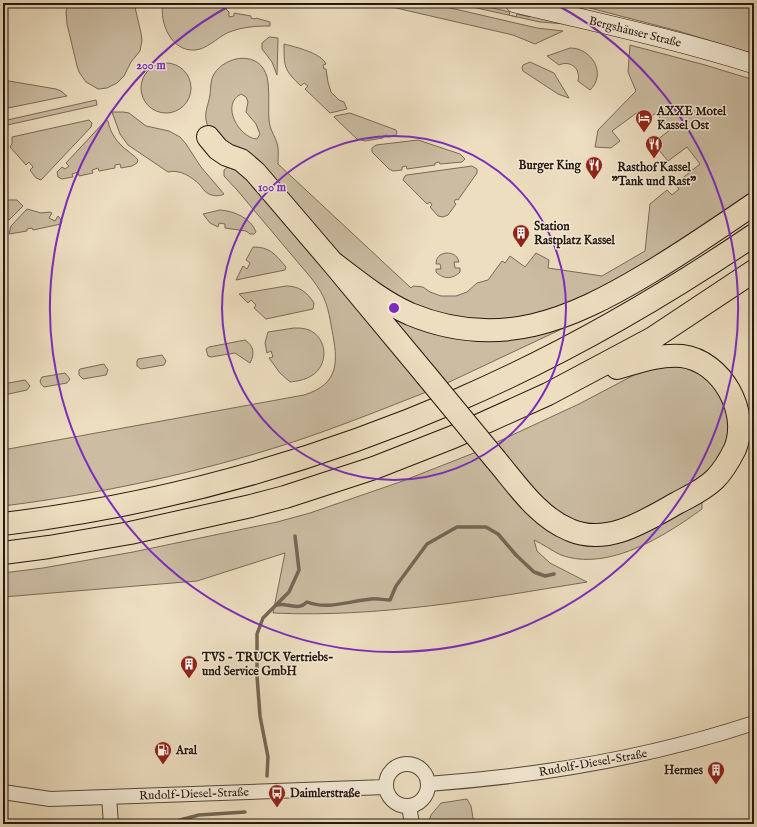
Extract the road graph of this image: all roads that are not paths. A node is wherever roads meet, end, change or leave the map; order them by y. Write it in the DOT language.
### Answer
graph roads {
  1 [pos="515,3"];
  2 [pos="754,64"];
  3 [pos="208,137"];
  4 [pos="754,204"];
  5 [pos="754,235"];
  6 [pos="332,262"];
  7 [pos="754,271"];
  8 [pos="574,381"];
  9 [pos="3,524"];
  10 [pos="3,553"];
  11 [pos="754,723"];
  12 [pos="428,784"];
  13 [pos="386,787"];
  14 [pos="3,792"];
  15 [pos="109,798"];
  16 [pos="409,806"];
  17 [pos="111,824"];
  18 [pos="412,824"];
  1 -- 2 [label="main road, Bergshäuser Straße"];
  3 -- 6 [label="highway"];
  4 -- 6 [label="highway"];
  5 -- 9 [label="highway"];
  6 -- 8 [label="highway, bridge"];
  7 -- 8 [label="highway"];
  8 -- 10 [label="highway"];
  11 -- 12 [label="street, Rudolf-Diesel-Straße"];
  12 -- 13 [label="street"];
  12 -- 16 [label="street"];
  13 -- 15 [label="street, Rudolf-Diesel-Straße"];
  13 -- 16 [label="street"];
  14 -- 15 [label="street, Rudolf-Diesel-Straße"];
  15 -- 17 [label="street"];
  16 -- 18 [label="street"];
}
